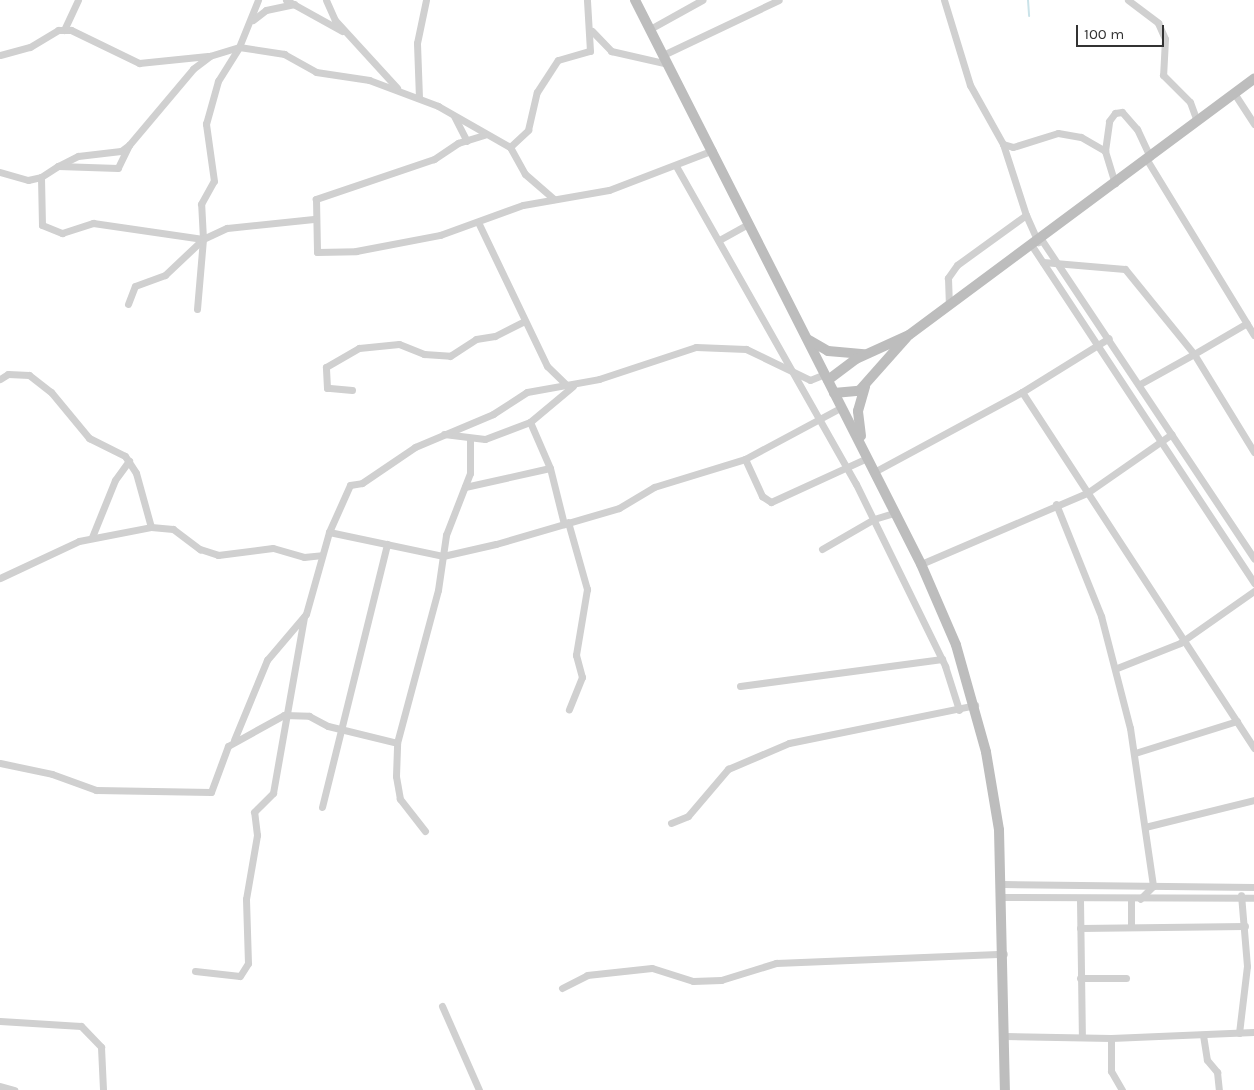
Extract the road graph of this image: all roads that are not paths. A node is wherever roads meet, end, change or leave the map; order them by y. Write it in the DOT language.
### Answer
graph roads {
  1 [pos="78,0"];
  2 [pos="258,0"];
  3 [pos="286,0"];
  4 [pos="326,0"];
  5 [pos="426,0"];
  6 [pos="587,0"];
  7 [pos="635,0"];
  8 [pos="702,0"];
  9 [pos="779,0"];
  10 [pos="944,0"];
  11 [pos="1128,0"];
  12 [pos="294,4"];
  13 [pos="253,20"];
  14 [pos="650,29"];
  15 [pos="64,30"];
  16 [pos="592,31"];
  17 [pos="348,35"];
  18 [pos="239,47"];
  19 [pos="0,55"];
  20 [pos="210,56"];
  21 [pos="666,59"];
  22 [pos="1254,79"];
  23 [pos="399,90"];
  24 [pos="1234,93"];
  25 [pos="419,98"];
  26 [pos="454,116"];
  27 [pos="1197,122"];
  28 [pos="1254,124"];
  29 [pos="484,135"];
  30 [pos="467,142"];
  31 [pos="1003,144"];
  32 [pos="129,146"];
  33 [pos="510,147"];
  34 [pos="713,150"];
  35 [pos="1105,150"];
  36 [pos="1148,158"];
  37 [pos="58,166"];
  38 [pos="676,166"];
  39 [pos="0,172"];
  40 [pos="41,177"];
  41 [pos="1115,184"];
  42 [pos="554,199"];
  43 [pos="1026,215"];
  44 [pos="314,219"];
  45 [pos="478,222"];
  46 [pos="748,224"];
  47 [pos="203,239"];
  48 [pos="721,239"];
  49 [pos="1037,242"];
  50 [pos="1043,262"];
  51 [pos="1057,263"];
  52 [pos="128,304"];
  53 [pos="949,305"];
  54 [pos="197,309"];
  55 [pos="524,321"];
  56 [pos="1247,323"];
  57 [pos="909,335"];
  58 [pos="1254,335"];
  59 [pos="1109,338"];
  60 [pos="808,340"];
  61 [pos="1097,346"];
  62 [pos="868,354"];
  63 [pos="1194,354"];
  64 [pos="794,373"];
  65 [pos="827,377"];
  66 [pos="0,379"];
  67 [pos="1140,384"];
  68 [pos="571,386"];
  69 [pos="865,386"];
  70 [pos="352,390"];
  71 [pos="1022,392"];
  72 [pos="834,393"];
  73 [pos="842,407"];
  74 [pos="817,418"];
  75 [pos="530,422"];
  76 [pos="441,433"];
  77 [pos="1172,434"];
  78 [pos="470,439"];
  79 [pos="1160,441"];
  80 [pos="1254,452"];
  81 [pos="866,454"];
  82 [pos="745,459"];
  83 [pos="129,461"];
  84 [pos="550,468"];
  85 [pos="846,469"];
  86 [pos="874,472"];
  87 [pos="465,486"];
  88 [pos="1087,493"];
  89 [pos="1056,504"];
  90 [pos="894,513"];
  91 [pos="874,519"];
  92 [pos="566,523"];
  93 [pos="151,527"];
  94 [pos="329,532"];
  95 [pos="91,538"];
  96 [pos="387,544"];
  97 [pos="822,549"];
  98 [pos="322,555"];
  99 [pos="442,556"];
  100 [pos="1254,558"];
  101 [pos="921,564"];
  102 [pos="0,578"];
  103 [pos="1254,582"];
  104 [pos="1254,590"];
  105 [pos="304,617"];
  106 [pos="1186,639"];
  107 [pos="942,659"];
  108 [pos="1117,668"];
  109 [pos="740,686"];
  110 [pos="975,705"];
  111 [pos="569,710"];
  112 [pos="959,710"];
  113 [pos="284,715"];
  114 [pos="1237,721"];
  115 [pos="340,729"];
  116 [pos="234,740"];
  117 [pos="397,743"];
  118 [pos="1254,748"];
  119 [pos="1135,753"];
  120 [pos="0,763"];
  121 [pos="1254,800"];
  122 [pos="322,806"];
  123 [pos="670,823"];
  124 [pos="1145,827"];
  125 [pos="425,831"];
  126 [pos="1003,884"];
  127 [pos="1154,886"];
  128 [pos="1254,887"];
  129 [pos="1238,888"];
  130 [pos="1003,897"];
  131 [pos="1242,898"];
  132 [pos="1254,898"];
  133 [pos="1131,899"];
  134 [pos="1140,899"];
  135 [pos="1080,900"];
  136 [pos="1131,926"];
  137 [pos="1245,926"];
  138 [pos="1080,928"];
  139 [pos="1004,954"];
  140 [pos="196,972"];
  141 [pos="1080,978"];
  142 [pos="1126,978"];
  143 [pos="562,988"];
  144 [pos="442,1006"];
  145 [pos="0,1021"];
  146 [pos="1254,1032"];
  147 [pos="1239,1033"];
  148 [pos="1203,1035"];
  149 [pos="1005,1036"];
  150 [pos="1082,1037"];
  151 [pos="1112,1038"];
  152 [pos="0,1085"];
  153 [pos="14,1090"];
  154 [pos="103,1090"];
  155 [pos="479,1090"];
  156 [pos="1005,1090"];
  157 [pos="1122,1090"];
  158 [pos="1219,1090"];
  1 -- 15 [label="street"];
  2 -- 13 [label="street"];
  3 -- 12 [label="street"];
  4 -- 17 [label="street"];
  5 -- 25 [label="street"];
  6 -- 16 [label="street"];
  7 -- 14 [label="main road"];
  8 -- 14 [label="street"];
  9 -- 21 [label="street"];
  10 -- 31 [label="street"];
  11 -- 27 [label="street"];
  12 -- 13 [label="street"];
  12 -- 17 [label="street"];
  13 -- 18 [label="street"];
  14 -- 21 [label="main road"];
  15 -- 19 [label="street"];
  15 -- 20 [label="street"];
  16 -- 21 [label="street"];
  16 -- 33 [label="street"];
  17 -- 23 [label="street"];
  18 -- 20 [label="street"];
  18 -- 23 [label="street"];
  18 -- 47 [label="street"];
  20 -- 32 [label="street"];
  21 -- 34 [label="main road"];
  22 -- 24 [label="main road"];
  23 -- 25 [label="street"];
  24 -- 27 [label="main road"];
  24 -- 28 [label="street"];
  25 -- 26 [label="street"];
  26 -- 29 [label="street"];
  26 -- 30 [label="street"];
  27 -- 36 [label="main road"];
  29 -- 30 [label="street"];
  29 -- 33 [label="street"];
  30 -- 44 [label="street"];
  31 -- 35 [label="street"];
  31 -- 43 [label="street"];
  32 -- 37 [label="street"];
  32 -- 37 [label="street"];
  33 -- 42 [label="street"];
  34 -- 38 [label="street"];
  34 -- 46 [label="main road"];
  35 -- 36 [label="street"];
  35 -- 41 [label="street"];
  36 -- 41 [label="main road"];
  36 -- 56 [label="street"];
  37 -- 40 [label="street"];
  38 -- 42 [label="street"];
  38 -- 48 [label="street"];
  39 -- 40 [label="street"];
  40 -- 47 [label="street"];
  41 -- 49 [label="main road"];
  42 -- 45 [label="street"];
  43 -- 49 [label="street"];
  43 -- 53 [label="street"];
  44 -- 45 [label="street"];
  44 -- 47 [label="street"];
  45 -- 55 [label="street"];
  46 -- 48 [label="street"];
  46 -- 60 [label="main road"];
  47 -- 52 [label="street"];
  47 -- 54 [label="street"];
  48 -- 64 [label="street"];
  49 -- 50 [label="street"];
  49 -- 51 [label="street"];
  49 -- 53 [label="main road"];
  50 -- 51 [label="street"];
  50 -- 61 [label="street"];
  51 -- 59 [label="street"];
  51 -- 63 [label="street"];
  53 -- 57 [label="main road"];
  55 -- 68 [label="street"];
  55 -- 70 [label="street"];
  56 -- 58 [label="street"];
  56 -- 63 [label="street"];
  57 -- 62 [label="main road"];
  57 -- 69 [label="main road"];
  59 -- 61 [label="street"];
  59 -- 67 [label="street"];
  60 -- 62 [label="main road"];
  60 -- 65 [label="main road"];
  61 -- 71 [label="street"];
  61 -- 79 [label="street"];
  62 -- 65 [label="main road"];
  63 -- 67 [label="street"];
  63 -- 80 [label="street"];
  64 -- 65 [label="street"];
  64 -- 68 [label="street"];
  64 -- 74 [label="street"];
  65 -- 72 [label="main road"];
  66 -- 83 [label="street"];
  67 -- 77 [label="street"];
  68 -- 75 [label="street"];
  68 -- 76 [label="street"];
  69 -- 72 [label="main road"];
  69 -- 81 [label="main road"];
  71 -- 86 [label="street"];
  71 -- 88 [label="street"];
  72 -- 73 [label="main road"];
  73 -- 74 [label="street"];
  73 -- 81 [label="main road"];
  74 -- 82 [label="street"];
  74 -- 85 [label="street"];
  75 -- 78 [label="street"];
  75 -- 84 [label="street"];
  76 -- 78 [label="street"];
  76 -- 94 [label="street"];
  77 -- 79 [label="street"];
  77 -- 100 [label="street"];
  78 -- 87 [label="street"];
  79 -- 88 [label="street"];
  79 -- 103 [label="street"];
  81 -- 85 [label="street"];
  81 -- 86 [label="main road"];
  82 -- 85 [label="street"];
  82 -- 92 [label="street"];
  83 -- 93 [label="street"];
  83 -- 95 [label="street"];
  84 -- 87 [label="street"];
  84 -- 92 [label="street"];
  85 -- 91 [label="street"];
  86 -- 90 [label="main road"];
  87 -- 99 [label="street"];
  88 -- 89 [label="street"];
  88 -- 106 [label="street"];
  89 -- 101 [label="street"];
  89 -- 108 [label="street"];
  90 -- 91 [label="street"];
  90 -- 101 [label="main road"];
  91 -- 97 [label="street"];
  91 -- 107 [label="street"];
  92 -- 99 [label="street"];
  92 -- 111 [label="street"];
  93 -- 95 [label="street"];
  93 -- 98 [label="street"];
  94 -- 96 [label="street"];
  94 -- 98 [label="street"];
  95 -- 102 [label="street"];
  96 -- 99 [label="street"];
  96 -- 115 [label="street"];
  98 -- 105 [label="street"];
  99 -- 117 [label="street"];
  101 -- 110 [label="main road"];
  104 -- 106 [label="street"];
  105 -- 113 [label="street"];
  105 -- 116 [label="street"];
  106 -- 108 [label="street"];
  106 -- 114 [label="street"];
  107 -- 109 [label="street"];
  107 -- 112 [label="street"];
  108 -- 119 [label="street"];
  110 -- 112 [label="street"];
  110 -- 126 [label="main road"];
  112 -- 123 [label="street"];
  113 -- 115 [label="street"];
  113 -- 116 [label="street"];
  113 -- 140 [label="street"];
  114 -- 118 [label="street"];
  114 -- 119 [label="street"];
  115 -- 117 [label="street"];
  115 -- 122 [label="street"];
  116 -- 120 [label="street"];
  117 -- 125 [label="street"];
  119 -- 124 [label="street"];
  121 -- 124 [label="street"];
  124 -- 127 [label="street"];
  126 -- 127 [label="street"];
  126 -- 130 [label="main road"];
  127 -- 129 [label="street"];
  127 -- 134 [label="street"];
  128 -- 129 [label="street"];
  129 -- 131 [label="street"];
  130 -- 135 [label="street"];
  130 -- 139 [label="main road"];
  131 -- 132 [label="street"];
  131 -- 134 [label="street"];
  131 -- 137 [label="street"];
  133 -- 134 [label="street"];
  133 -- 135 [label="street"];
  133 -- 136 [label="street"];
  135 -- 138 [label="street"];
  136 -- 137 [label="street"];
  136 -- 138 [label="street"];
  137 -- 147 [label="street"];
  138 -- 141 [label="street"];
  139 -- 143 [label="street"];
  139 -- 149 [label="main road"];
  141 -- 142 [label="street"];
  141 -- 150 [label="street"];
  144 -- 155 [label="street"];
  145 -- 154 [label="street"];
  146 -- 147 [label="street"];
  147 -- 148 [label="street"];
  148 -- 151 [label="street"];
  148 -- 158 [label="street"];
  149 -- 150 [label="street"];
  149 -- 156 [label="main road"];
  150 -- 151 [label="street"];
  151 -- 157 [label="street"];
  152 -- 153 [label="street"];
}
